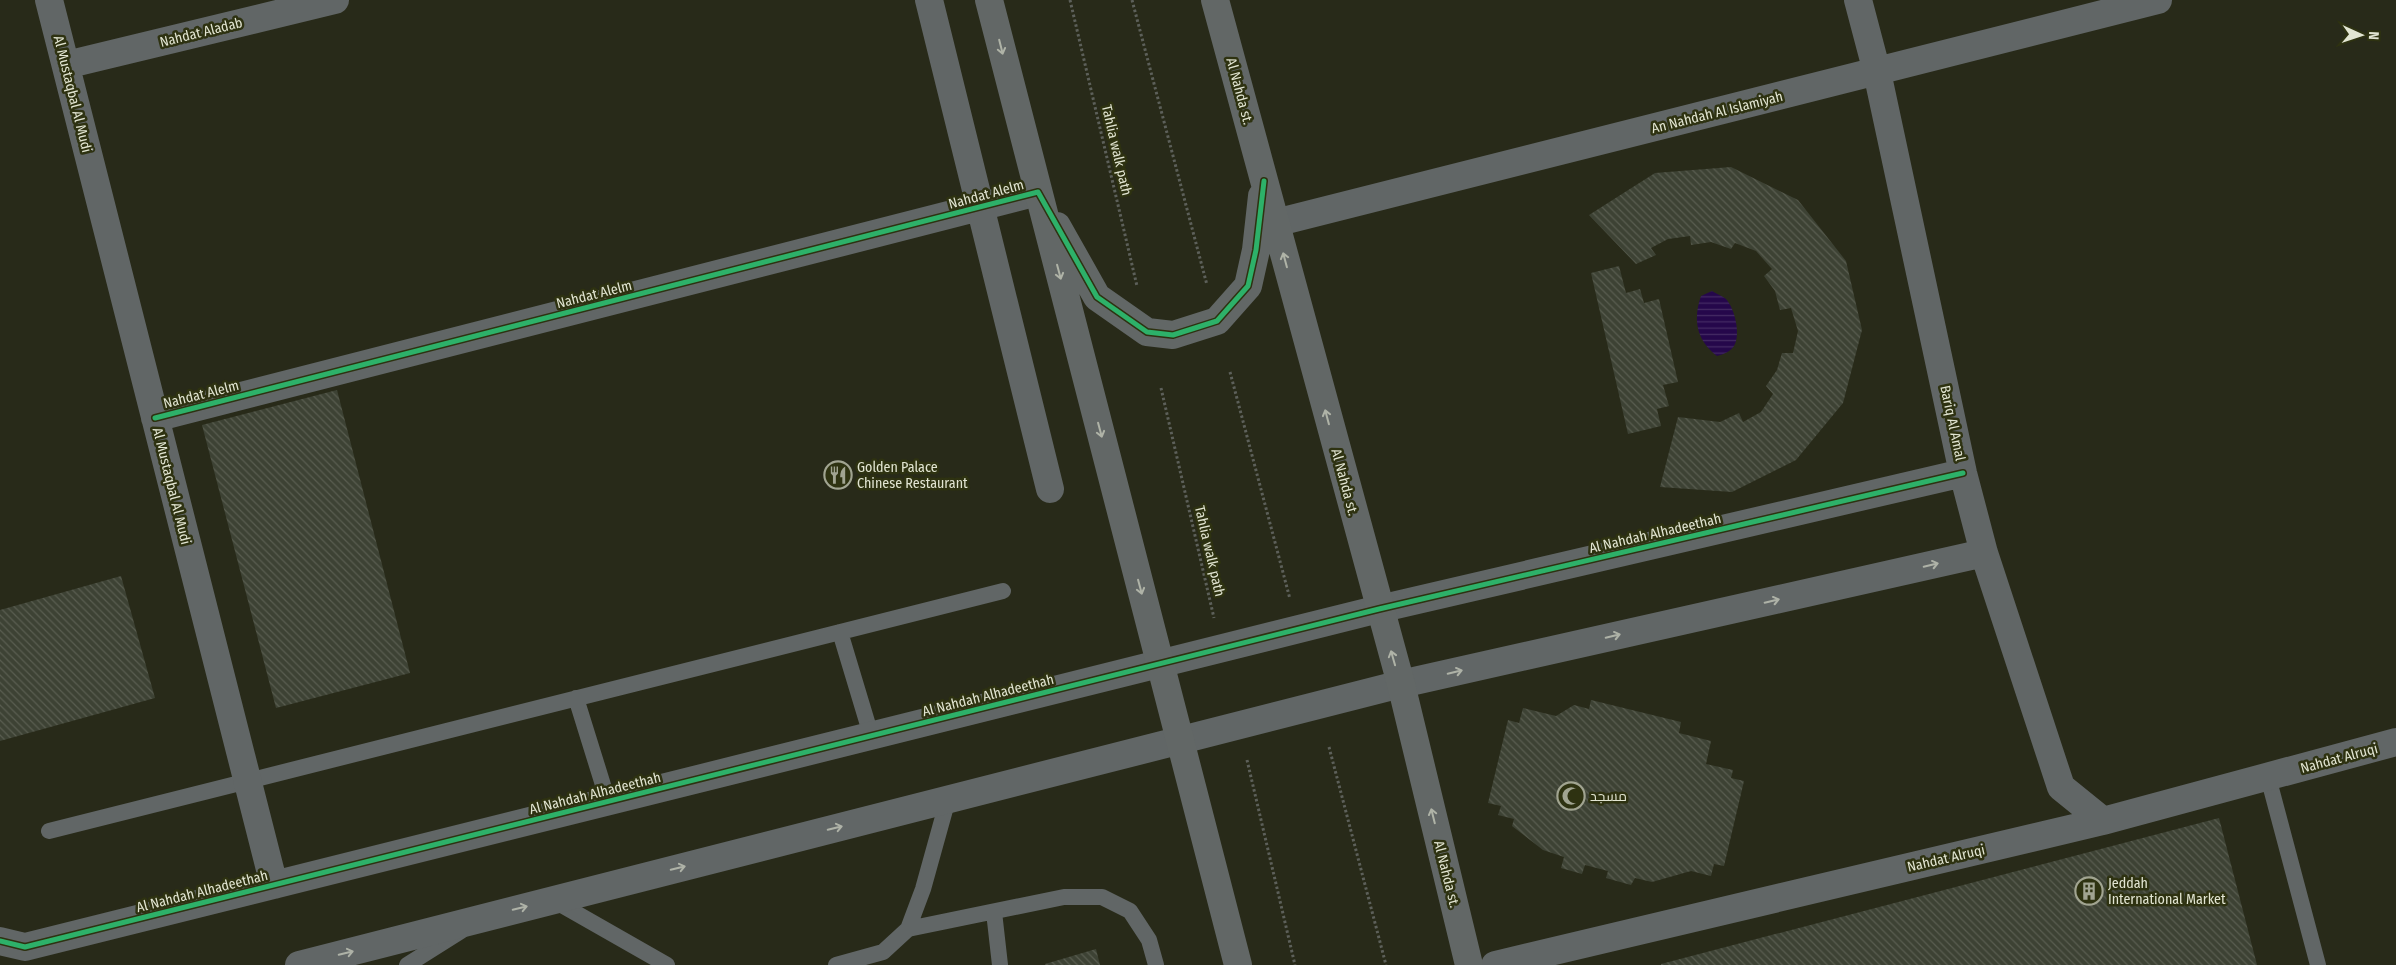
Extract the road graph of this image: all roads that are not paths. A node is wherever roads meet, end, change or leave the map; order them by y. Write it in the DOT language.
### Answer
graph roads {
  1 [pos="49,0"];
  2 [pos="335,0"];
  3 [pos="929,0"];
  4 [pos="988,0"];
  5 [pos="1216,0"];
  6 [pos="1858,0"];
  7 [pos="2158,0"];
  8 [pos="66,65"];
  9 [pos="1877,72"];
  10 [pos="1264,181"];
  11 [pos="1038,192"];
  12 [pos="981,207"];
  13 [pos="1275,223"];
  14 [pos="155,418"];
  15 [pos="1963,473"];
  16 [pos="1050,489"];
  17 [pos="1984,553"];
  18 [pos="1003,591"];
  19 [pos="1379,609"];
  20 [pos="840,632"];
  21 [pos="1160,664"];
  22 [pos="1400,684"];
  23 [pos="576,698"];
  24 [pos="871,735"];
  25 [pos="1180,740"];
  26 [pos="2396,742"];
  27 [pos="2268,777"];
  28 [pos="247,781"];
  29 [pos="948,799"];
  30 [pos="608,801"];
  31 [pos="2103,821"];
  32 [pos="49,830"];
  33 [pos="274,885"];
  34 [pos="553,900"];
  35 [pos="994,912"];
  36 [pos="482,918"];
  37 [pos="908,929"];
  38 [pos="0,941"];
  39 [pos="299,965"];
  40 [pos="407,965"];
  41 [pos="667,965"];
  42 [pos="836,965"];
  43 [pos="1000,965"];
  44 [pos="1156,965"];
  45 [pos="1238,965"];
  46 [pos="1470,965"];
  47 [pos="1495,965"];
  48 [pos="2318,965"];
  1 -- 8 [label="street, Al Mustaqbal Al Mudi"];
  2 -- 8 [label="street, Nahdat Aladab"];
  3 -- 12 [label="street"];
  4 -- 11 [label="street, one-way"];
  5 -- 10 [label="street, Al Nahda st."];
  6 -- 9 [label="street, Bariq Al Amal"];
  7 -- 9 [label="street, An Nahdah Al Islamiyah"];
  8 -- 14 [label="street, Al Mustaqbal Al Mudi"];
  9 -- 13 [label="street, An Nahdah Al Islamiyah"];
  9 -- 15 [label="street, Bariq Al Amal"];
  10 -- 11 [label="street"];
  10 -- 13 [label="street, Al Nahda st."];
  11 -- 12 [label="street, Nahdat Alelm"];
  11 -- 21 [label="street, one-way"];
  12 -- 14 [label="street, Nahdat Alelm"];
  12 -- 16 [label="street"];
  19 -- 13 [label="street, Al Nahda st., one-way"];
  14 -- 28 [label="street, Al Mustaqbal Al Mudi"];
  15 -- 17 [label="street, Bariq Al Amal"];
  15 -- 19 [label="street, Al Nahdah Alhadeethah"];
  22 -- 17 [label="street, one-way"];
  17 -- 31 [label="street, Bariq Al Amal"];
  18 -- 20 [label="lane"];
  19 -- 21 [label="street, Al Nahdah Alhadeethah"];
  22 -- 19 [label="street, Al Nahda st., one-way"];
  20 -- 23 [label="lane"];
  20 -- 24 [label="lane"];
  21 -- 24 [label="street, Al Nahdah Alhadeethah"];
  21 -- 25 [label="street"];
  22 -- 25 [label="street"];
  46 -- 22 [label="street, Al Nahda st., one-way"];
  23 -- 28 [label="lane"];
  23 -- 30 [label="lane"];
  24 -- 30 [label="street, Al Nahdah Alhadeethah"];
  25 -- 29 [label="street"];
  25 -- 45 [label="street"];
  26 -- 27 [label="street, Nahdat Alruqi"];
  27 -- 31 [label="street, Nahdat Alruqi"];
  27 -- 48 [label="lane"];
  28 -- 32 [label="lane"];
  28 -- 33 [label="street, Al Mustaqbal Al Mudi"];
  34 -- 29 [label="street, one-way"];
  29 -- 37 [label="lane"];
  30 -- 33 [label="street, Al Nahdah Alhadeethah"];
  31 -- 47 [label="street, Nahdat Alruqi"];
  33 -- 38 [label="street, Al Nahdah Alhadeethah"];
  36 -- 34 [label="street, one-way"];
  34 -- 41 [label="lane"];
  35 -- 37 [label="lane"];
  35 -- 43 [label="lane"];
  35 -- 44 [label="lane"];
  39 -- 36 [label="street, one-way"];
  36 -- 40 [label="lane"];
  37 -- 42 [label="lane"];
}
